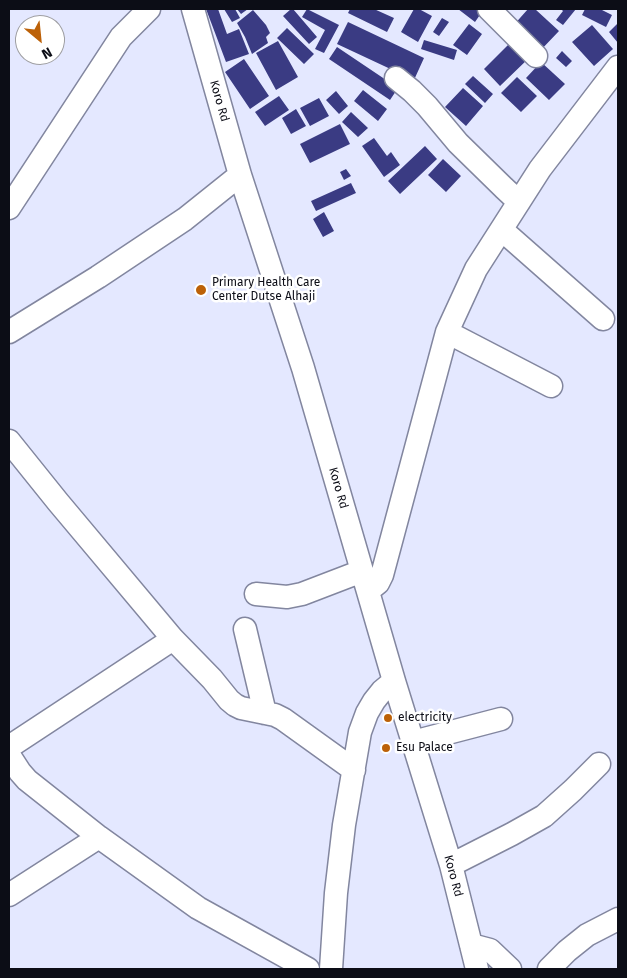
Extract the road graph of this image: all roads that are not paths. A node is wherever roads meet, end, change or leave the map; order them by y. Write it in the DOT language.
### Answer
graph roads {
  1 [pos="149,9"];
  2 [pos="193,9"];
  3 [pos="488,9"];
  4 [pos="536,56"];
  5 [pos="618,67"];
  6 [pos="396,78"];
  7 [pos="240,175"];
  8 [pos="519,202"];
  9 [pos="9,208"];
  10 [pos="502,230"];
  11 [pos="603,319"];
  12 [pos="9,332"];
  13 [pos="447,332"];
  14 [pos="551,386"];
  15 [pos="9,441"];
  16 [pos="365,581"];
  17 [pos="256,594"];
  18 [pos="245,629"];
  19 [pos="173,639"];
  20 [pos="394,681"];
  21 [pos="265,713"];
  22 [pos="501,719"];
  23 [pos="413,742"];
  24 [pos="9,747"];
  25 [pos="9,755"];
  26 [pos="599,764"];
  27 [pos="354,770"];
  28 [pos="99,837"];
  29 [pos="451,865"];
  30 [pos="9,895"];
  31 [pos="618,919"];
  32 [pos="471,945"];
  33 [pos="308,969"];
  34 [pos="331,969"];
  35 [pos="477,969"];
  36 [pos="510,969"];
  37 [pos="549,969"];
  1 -- 9 [label="street"];
  2 -- 7 [label="street, Koro Rd"];
  3 -- 4 [label="street"];
  5 -- 8 [label="street"];
  6 -- 8 [label="street"];
  7 -- 12 [label="street"];
  7 -- 16 [label="street, Koro Rd"];
  8 -- 10 [label="street"];
  10 -- 11 [label="street"];
  10 -- 13 [label="street"];
  13 -- 14 [label="street"];
  13 -- 16 [label="street"];
  15 -- 19 [label="street"];
  16 -- 17 [label="street"];
  16 -- 20 [label="street, Koro Rd"];
  18 -- 21 [label="street"];
  19 -- 21 [label="street"];
  19 -- 24 [label="street"];
  20 -- 23 [label="street, Koro Rd"];
  20 -- 27 [label="street"];
  21 -- 27 [label="street"];
  22 -- 23 [label="street"];
  23 -- 29 [label="street, Koro Rd"];
  25 -- 28 [label="street"];
  26 -- 29 [label="street"];
  27 -- 34 [label="street"];
  28 -- 30 [label="street"];
  28 -- 33 [label="street"];
  29 -- 32 [label="street, Koro Rd"];
  31 -- 37 [label="street"];
  32 -- 35 [label="street, Koro Rd"];
  32 -- 36 [label="street"];
}
